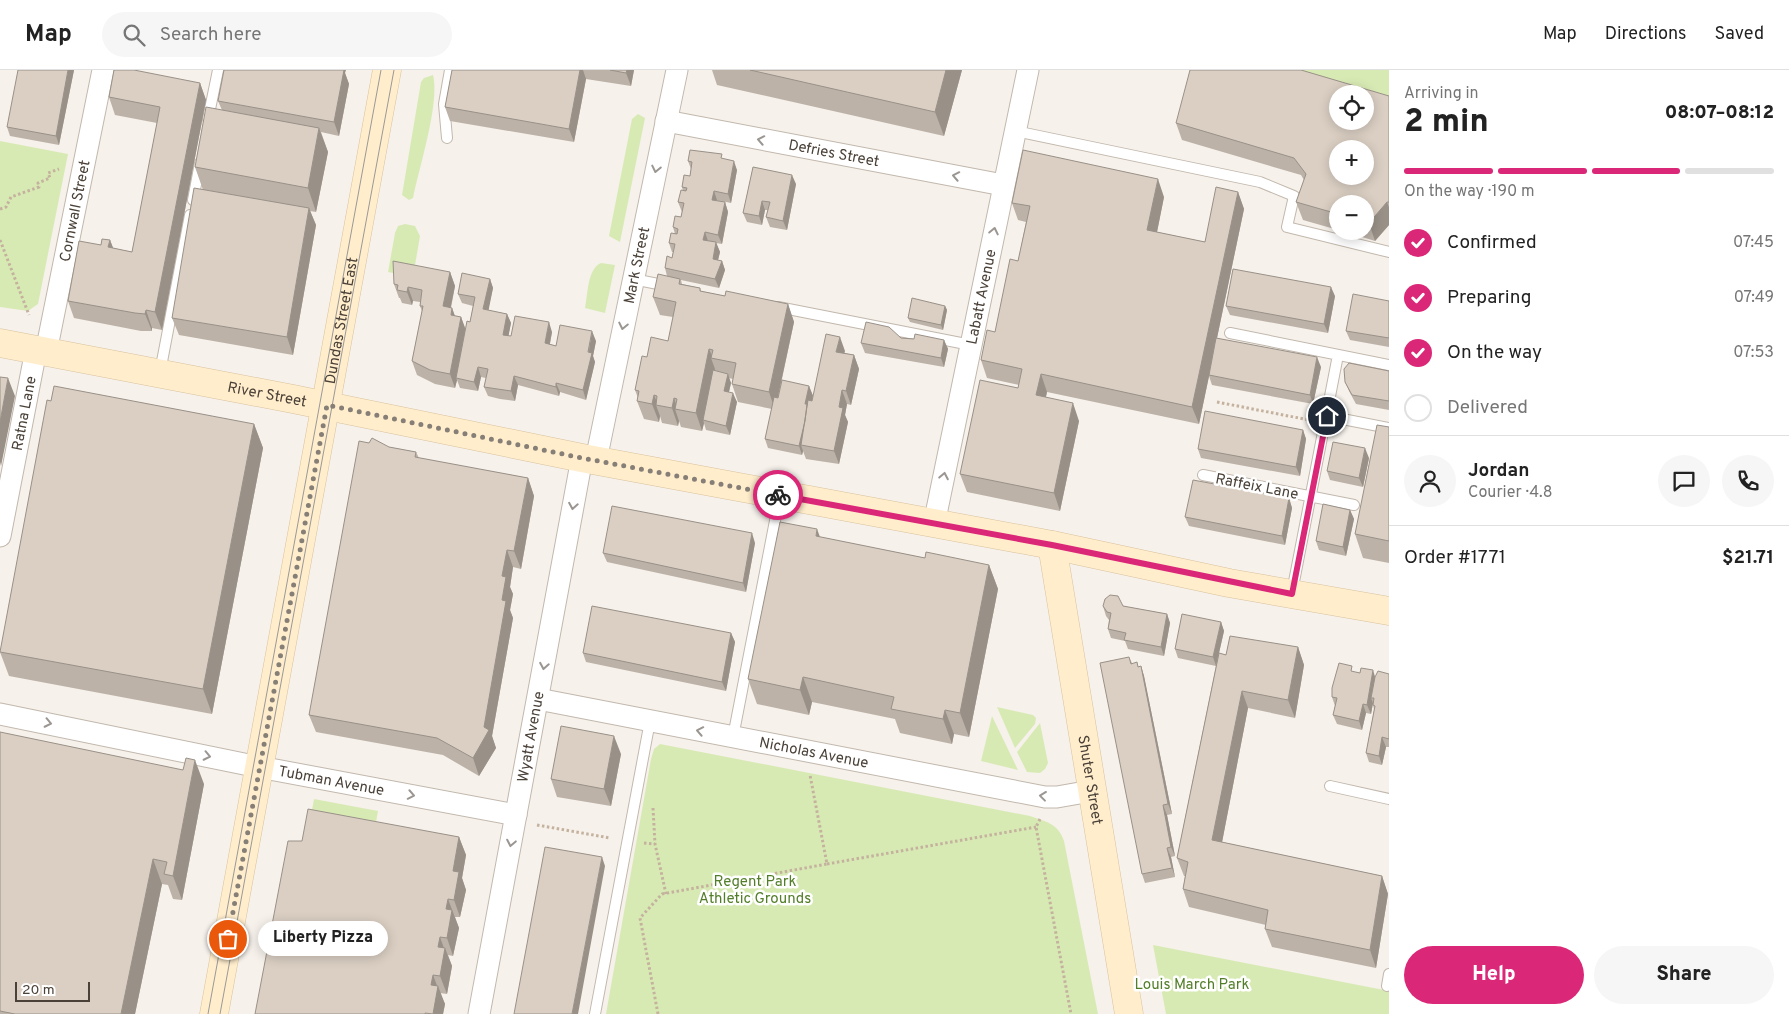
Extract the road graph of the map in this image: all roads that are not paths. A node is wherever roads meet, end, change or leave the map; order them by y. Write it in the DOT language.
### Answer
graph roads {
  1 [pos="103,70"];
  2 [pos="218,70"];
  3 [pos="387,70"];
  4 [pos="450,70"];
  5 [pos="678,70"];
  6 [pos="1028,70"];
  7 [pos="666,121"];
  8 [pos="207,128"];
  9 [pos="1015,131"];
  10 [pos="447,138"];
  11 [pos="203,148"];
  12 [pos="1004,185"];
  13 [pos="1389,252"];
  14 [pos="633,279"];
  15 [pos="677,288"];
  16 [pos="767,305"];
  17 [pos="1230,333"];
  18 [pos="0,343"];
  19 [pos="971,345"];
  20 [pos="41,351"];
  21 [pos="1338,355"];
  22 [pos="1389,365"];
  23 [pos="160,374"];
  24 [pos="327,405"];
  25 [pos="1326,420"];
  26 [pos="1389,428"];
  27 [pos="589,459"];
  28 [pos="1203,475"];
  29 [pos="780,495"];
  30 [pos="1311,496"];
  31 [pos="1354,505"];
  32 [pos="934,524"];
  33 [pos="0,536"];
  34 [pos="1052,545"];
  35 [pos="1292,594"];
  36 [pos="1389,611"];
  37 [pos="538,699"];
  38 [pos="0,714"];
  39 [pos="650,721"];
  40 [pos="733,737"];
  41 [pos="260,766"];
  42 [pos="1330,786"];
  43 [pos="1091,791"];
  44 [pos="1389,799"];
  45 [pos="524,819"];
  46 [pos="1389,974"];
  47 [pos="1387,986"];
  48 [pos="214,1014"];
  49 [pos="479,1014"];
  50 [pos="594,1014"];
  51 [pos="1129,1014"];
  1 -- 20 [label="street, Cornwall Street"];
  2 -- 8 [label="lane"];
  3 -- 24 [label="street, Dundas Street East"];
  4 -- 10 [label="lane"];
  5 -- 7 [label="street, Mark Street"];
  6 -- 9 [label="street, Labatt Avenue"];
  12 -- 7 [label="street, Defries Street, one-way"];
  7 -- 14 [label="street, Mark Street, one-way"];
  9 -- 12 [label="street, Labatt Avenue"];
  9 -- 13 [label="lane"];
  11 -- 23 [label="lane"];
  19 -- 12 [label="street, Labatt Avenue, one-way"];
  14 -- 15 [label="lane"];
  14 -- 27 [label="street, Mark Street, one-way"];
  16 -- 19 [label="lane"];
  17 -- 21 [label="lane"];
  18 -- 20 [label="street, River Street"];
  32 -- 19 [label="street, Labatt Avenue, one-way"];
  20 -- 23 [label="street, River Street"];
  20 -- 33 [label="street, Ratna Lane"];
  21 -- 22 [label="lane"];
  21 -- 25 [label="lane, Raffeix Lane"];
  23 -- 24 [label="street, River Street"];
  24 -- 27 [label="street, River Street"];
  24 -- 41 [label="street, Dundas Street East"];
  25 -- 26 [label="lane"];
  25 -- 30 [label="lane, Raffeix Lane"];
  27 -- 29 [label="street, River Street"];
  27 -- 37 [label="street, Wyatt Avenue, one-way"];
  28 -- 30 [label="lane, Raffeix Lane"];
  29 -- 32 [label="street, River Street"];
  29 -- 40 [label="lane"];
  30 -- 31 [label="lane, Raffeix Lane"];
  30 -- 35 [label="lane, Raffeix Lane"];
  32 -- 34 [label="street, River Street"];
  34 -- 35 [label="street, River Street"];
  34 -- 43 [label="street, Shuter Street"];
  35 -- 36 [label="street, River Street"];
  37 -- 39 [label="street, Nicholas Avenue"];
  37 -- 45 [label="street, Wyatt Avenue"];
  38 -- 41 [label="street, Tubman Avenue, one-way"];
  40 -- 39 [label="street, Nicholas Avenue, one-way"];
  39 -- 50 [label="lane"];
  43 -- 40 [label="street, Nicholas Avenue, one-way"];
  41 -- 45 [label="street, Tubman Avenue, one-way"];
  41 -- 48 [label="street, Dundas Street East"];
  42 -- 44 [label="lane"];
  43 -- 51 [label="street, Shuter Street"];
  45 -- 49 [label="street, Wyatt Avenue, one-way"];
  46 -- 47 [label="lane"];
}
